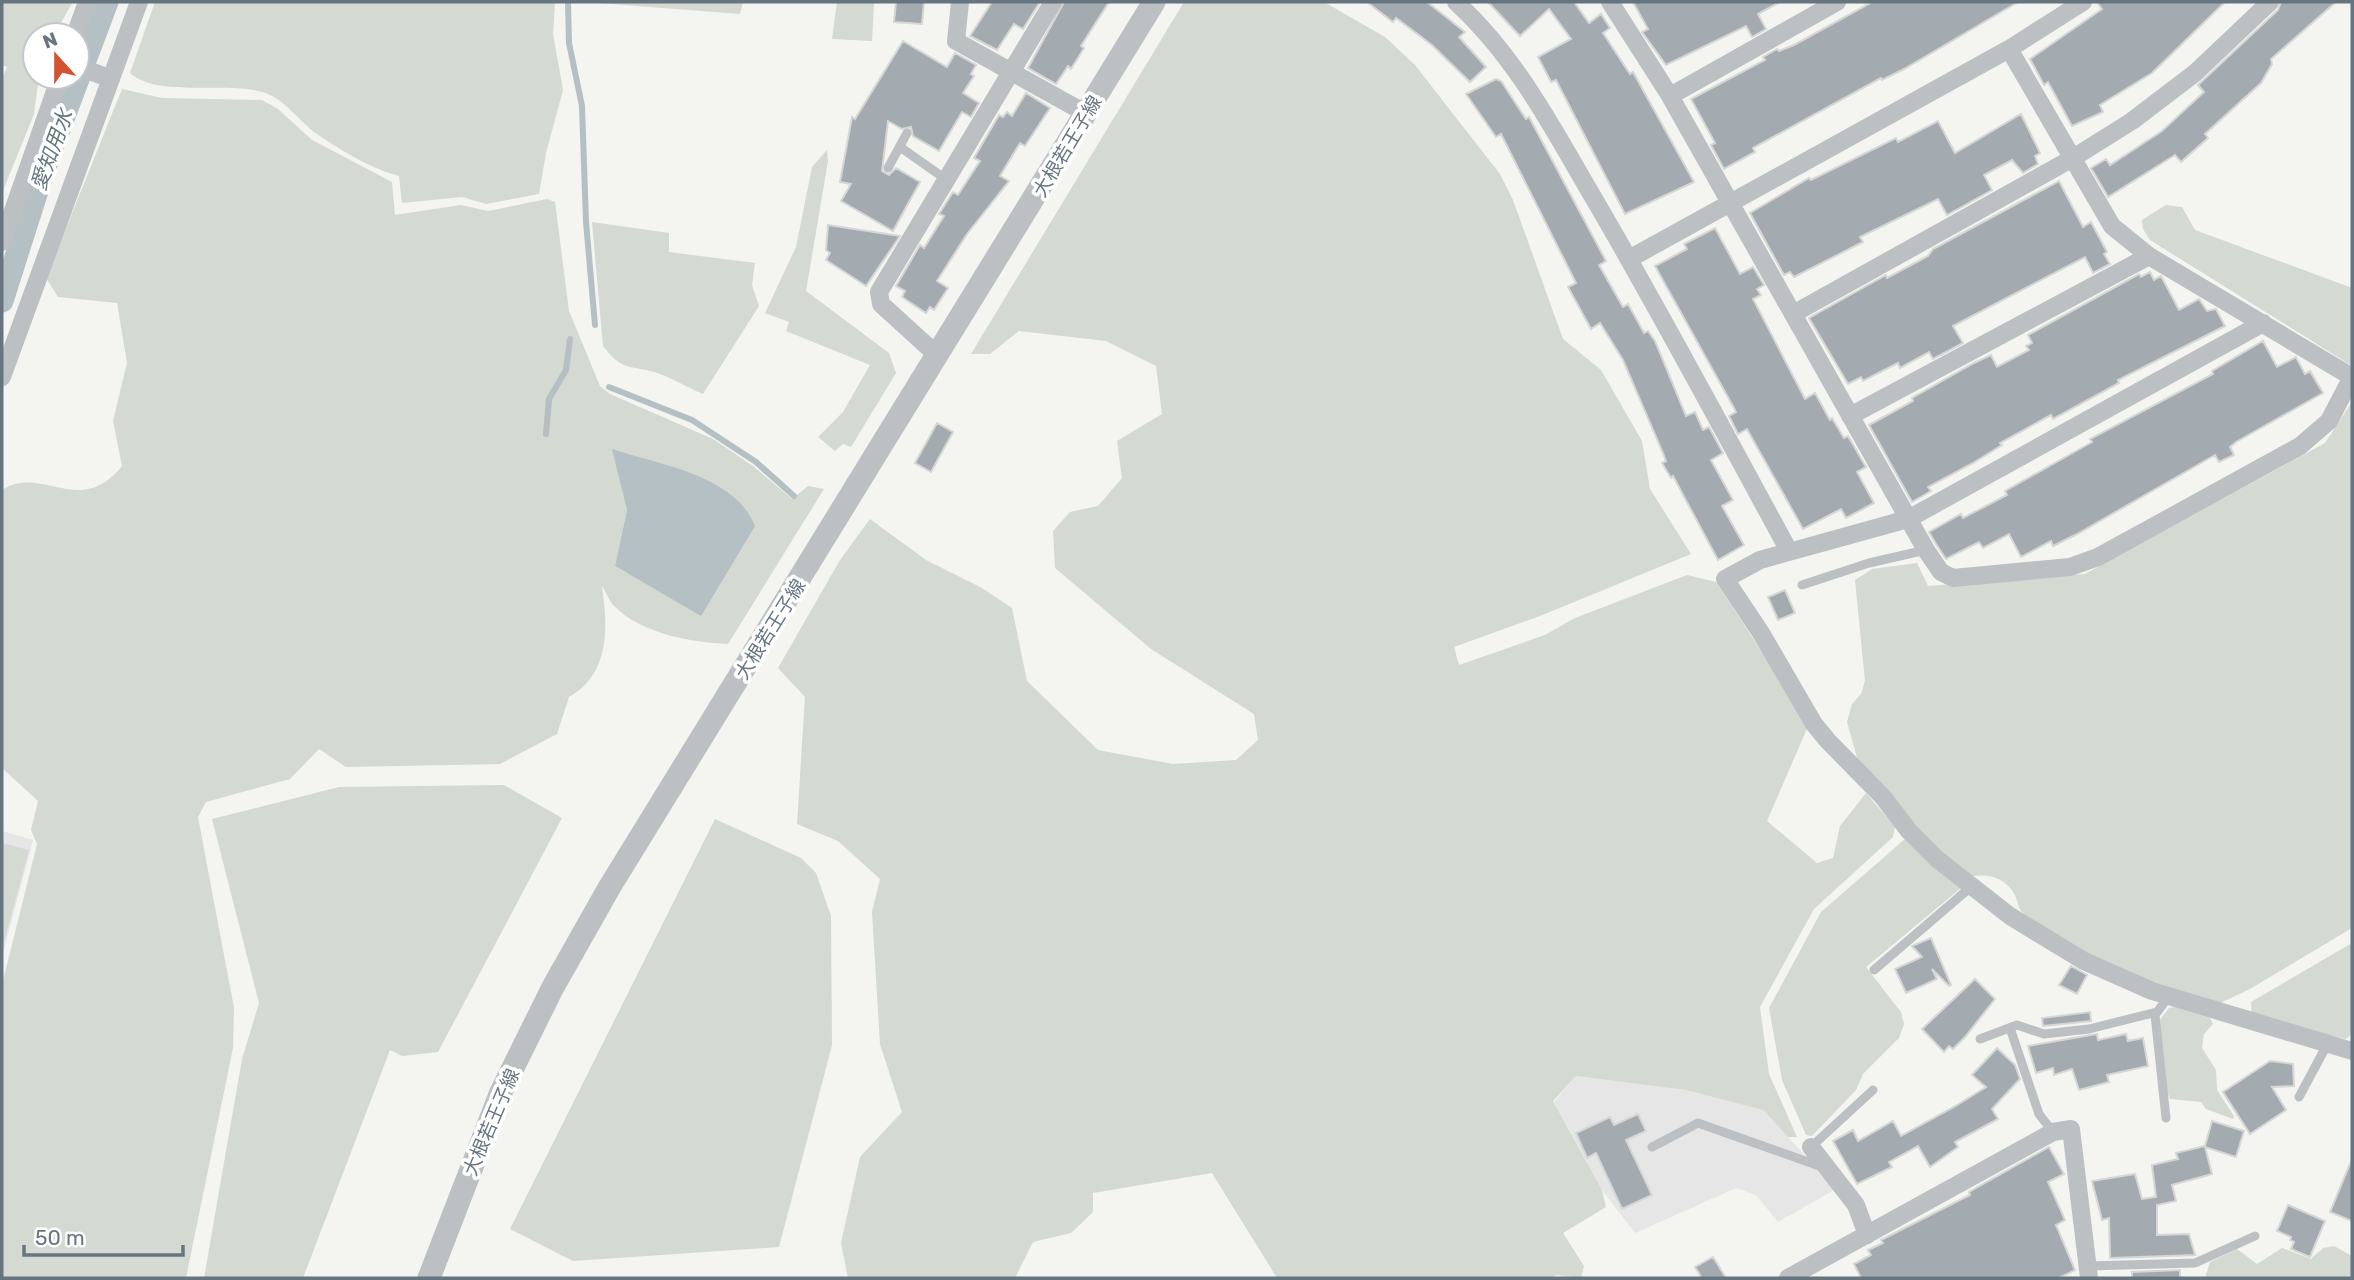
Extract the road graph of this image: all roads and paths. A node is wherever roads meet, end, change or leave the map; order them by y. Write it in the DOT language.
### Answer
graph roads {
  1 [pos="87,2"];
  2 [pos="139,2"];
  3 [pos="960,2"];
  4 [pos="1053,2"];
  5 [pos="1154,2"];
  6 [pos="1456,2"];
  7 [pos="1610,2"];
  8 [pos="1837,2"];
  9 [pos="2084,2"];
  10 [pos="2270,2"];
  11 [pos="80,21"];
  12 [pos="2009,50"];
  13 [pos="91,71"];
  14 [pos="1010,72"];
  15 [pos="108,78"];
  16 [pos="55,91"];
  17 [pos="1670,96"];
  18 [pos="1087,114"];
  19 [pos="907,133"];
  20 [pos="900,147"];
  21 [pos="2073,158"];
  22 [pos="888,168"];
  23 [pos="948,181"];
  24 [pos="1728,204"];
  25 [pos="2,242"];
  26 [pos="2149,256"];
  27 [pos="1629,259"];
  28 [pos="1793,314"];
  29 [pos="2263,323"];
  30 [pos="938,356"];
  31 [pos="2,377"];
  32 [pos="1850,416"];
  33 [pos="1908,519"];
  34 [pos="1926,550"];
  35 [pos="1788,551"];
  36 [pos="1802,585"];
  37 [pos="1972,886"];
  38 [pos="1874,970"];
  39 [pos="2169,996"];
  40 [pos="2157,1012"];
  41 [pos="2010,1027"];
  42 [pos="1980,1039"];
  43 [pos="2328,1044"];
  44 [pos="2352,1051"];
  45 [pos="1873,1090"];
  46 [pos="2299,1097"];
  47 [pos="2166,1118"];
  48 [pos="2053,1132"];
  49 [pos="1653,1147"];
  50 [pos="1811,1147"];
  51 [pos="1830,1169"];
  52 [pos="1867,1235"];
  53 [pos="2255,1236"];
  54 [pos="2088,1272"];
  55 [pos="429,1278"];
  56 [pos="1788,1278"];
  1 -- 11 [label="street"];
  2 -- 15 [label="street"];
  3 -- 14 [label="street"];
  4 -- 14 [label="street"];
  5 -- 18 [label="street, 大根若王子線"];
  6 -- 27 [label="street"];
  7 -- 17 [label="street"];
  8 -- 17 [label="street"];
  9 -- 12 [label="street"];
  10 -- 21 [label="street"];
  12 -- 21 [label="street"];
  12 -- 24 [label="street"];
  13 -- 15 [label="street"];
  14 -- 18 [label="street"];
  14 -- 23 [label="street"];
  15 -- 31 [label="street"];
  16 -- 25 [label="street"];
  17 -- 24 [label="street"];
  18 -- 30 [label="street, 大根若王子線"];
  19 -- 20 [label="lane"];
  20 -- 22 [label="lane"];
  20 -- 23 [label="lane"];
  21 -- 26 [label="street"];
  21 -- 28 [label="street"];
  23 -- 30 [label="street"];
  24 -- 27 [label="street"];
  24 -- 28 [label="street"];
  26 -- 29 [label="street"];
  26 -- 32 [label="street"];
  27 -- 35 [label="street"];
  28 -- 32 [label="street"];
  29 -- 33 [label="street"];
  29 -- 34 [label="street"];
  30 -- 55 [label="street, 大根若王子線"];
  32 -- 33 [label="street"];
  33 -- 34 [label="street"];
  33 -- 35 [label="street"];
  34 -- 36 [label="lane"];
  35 -- 37 [label="street"];
  37 -- 38 [label="lane"];
  37 -- 39 [label="street"];
  39 -- 40 [label="lane"];
  39 -- 43 [label="street"];
  40 -- 41 [label="lane"];
  40 -- 47 [label="lane"];
  41 -- 42 [label="lane"];
  41 -- 48 [label="lane"];
  43 -- 44 [label="street"];
  43 -- 46 [label="lane"];
  45 -- 50 [label="lane"];
  48 -- 52 [label="street"];
  48 -- 54 [label="street"];
  49 -- 51 [label="lane"];
  50 -- 51 [label="street"];
  51 -- 52 [label="street"];
  52 -- 56 [label="street"];
  53 -- 54 [label="lane"];
}
